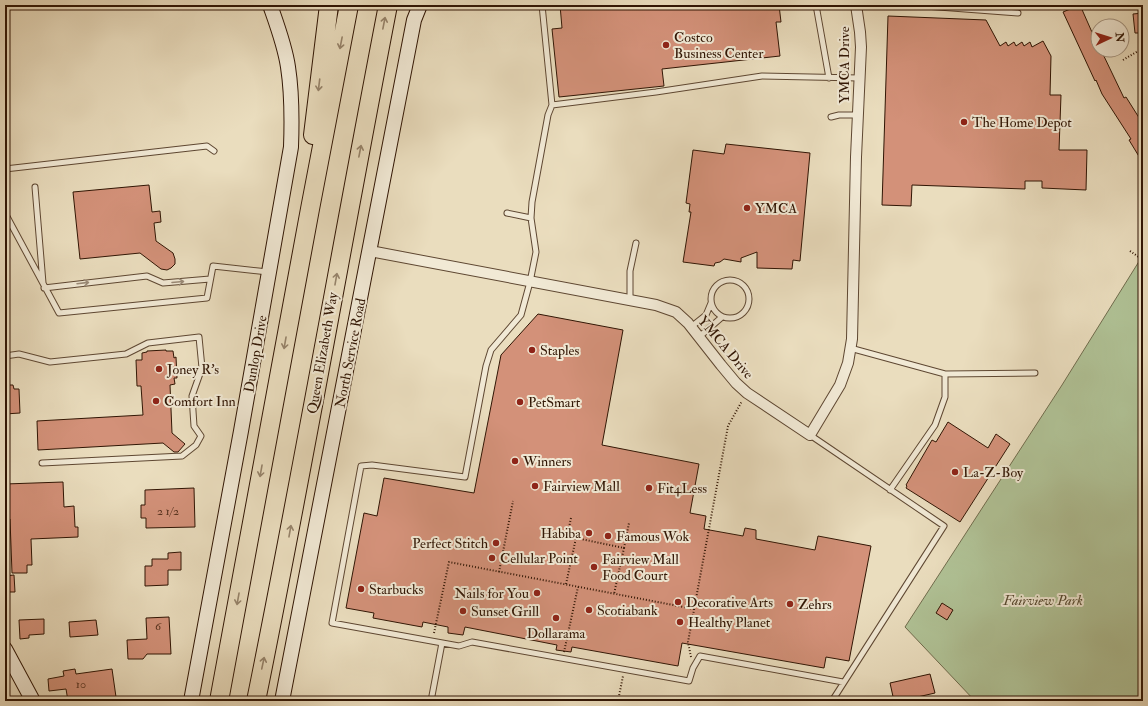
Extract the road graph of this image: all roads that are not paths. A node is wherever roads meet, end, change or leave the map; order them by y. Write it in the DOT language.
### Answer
graph roads {
  1 [pos="266,5"];
  2 [pos="270,5"];
  3 [pos="328,5"];
  4 [pos="349,5"];
  5 [pos="388,5"];
  6 [pos="420,5"];
  7 [pos="542,5"];
  8 [pos="816,5"];
  9 [pos="870,5"];
  10 [pos="888,5"];
  11 [pos="856,6"];
  12 [pos="1018,13"];
  13 [pos="278,29"];
  14 [pos="829,78"];
  15 [pos="859,78"];
  16 [pos="552,105"];
  17 [pos="858,115"];
  18 [pos="831,118"];
  19 [pos="214,151"];
  20 [pos="5,169"];
  21 [pos="35,187"];
  22 [pos="5,213"];
  23 [pos="507,213"];
  24 [pos="531,218"];
  25 [pos="636,243"];
  26 [pos="370,251"];
  27 [pos="269,272"];
  28 [pos="210,279"];
  29 [pos="530,282"];
  30 [pos="44,287"];
  31 [pos="630,300"];
  32 [pos="711,303"];
  33 [pos="292,305"];
  34 [pos="722,317"];
  35 [pos="691,327"];
  36 [pos="699,338"];
  37 [pos="850,348"];
  38 [pos="5,356"];
  39 [pos="1035,373"];
  40 [pos="945,374"];
  41 [pos="810,435"];
  42 [pos="42,463"];
  43 [pos="890,490"];
  44 [pos="442,643"];
  45 [pos="5,649"];
  46 [pos="844,682"];
  47 [pos="33,701"];
  48 [pos="191,701"];
  49 [pos="219,701"];
  50 [pos="256,701"];
  51 [pos="282,701"];
  52 [pos="431,701"];
  53 [pos="832,701"];
  1 -- 13 [label="street, Dunlop Drive"];
  2 -- 13 [label="street, Dunlop Drive"];
  3 -- 33 [label="highway, one-way"];
  4 -- 33 [label="highway, one-way"];
  50 -- 5 [label="highway, Queen Elizabeth Way, one-way"];
  6 -- 26 [label="street, North Service Road"];
  7 -- 16 [label="lane"];
  8 -- 14 [label="lane"];
  9 -- 11 [label="lane"];
  10 -- 12 [label="lane"];
  11 -- 15 [label="street, YMCA Drive"];
  13 -- 27 [label="street, Dunlop Drive"];
  14 -- 15 [label="lane"];
  14 -- 16 [label="lane"];
  15 -- 17 [label="street, YMCA Drive"];
  16 -- 24 [label="lane"];
  17 -- 18 [label="lane"];
  17 -- 37 [label="street, YMCA Drive"];
  19 -- 20 [label="lane"];
  21 -- 30 [label="lane"];
  22 -- 30 [label="lane"];
  23 -- 24 [label="lane"];
  24 -- 29 [label="lane"];
  25 -- 31 [label="lane"];
  26 -- 29 [label="street, YMCA Drive"];
  26 -- 51 [label="street, North Service Road"];
  27 -- 28 [label="lane"];
  27 -- 48 [label="street, Dunlop Drive"];
  30 -- 28 [label="lane, one-way"];
  28 -- 30 [label="lane"];
  29 -- 31 [label="street, YMCA Drive"];
  29 -- 44 [label="lane"];
  31 -- 35 [label="street, YMCA Drive"];
  32 -- 34 [label="lane"];
  32 -- 34 [label="lane"];
  32 -- 35 [label="lane"];
  33 -- 49 [label="highway, one-way"];
  34 -- 36 [label="lane"];
  35 -- 36 [label="street, YMCA Drive"];
  36 -- 41 [label="street, YMCA Drive"];
  37 -- 40 [label="lane"];
  37 -- 41 [label="street, YMCA Drive"];
  38 -- 42 [label="lane"];
  39 -- 40 [label="lane"];
  40 -- 43 [label="lane"];
  41 -- 43 [label="lane"];
  43 -- 46 [label="lane"];
  44 -- 46 [label="lane"];
  44 -- 52 [label="lane"];
  45 -- 47 [label="street"];
  46 -- 53 [label="lane"];
}
